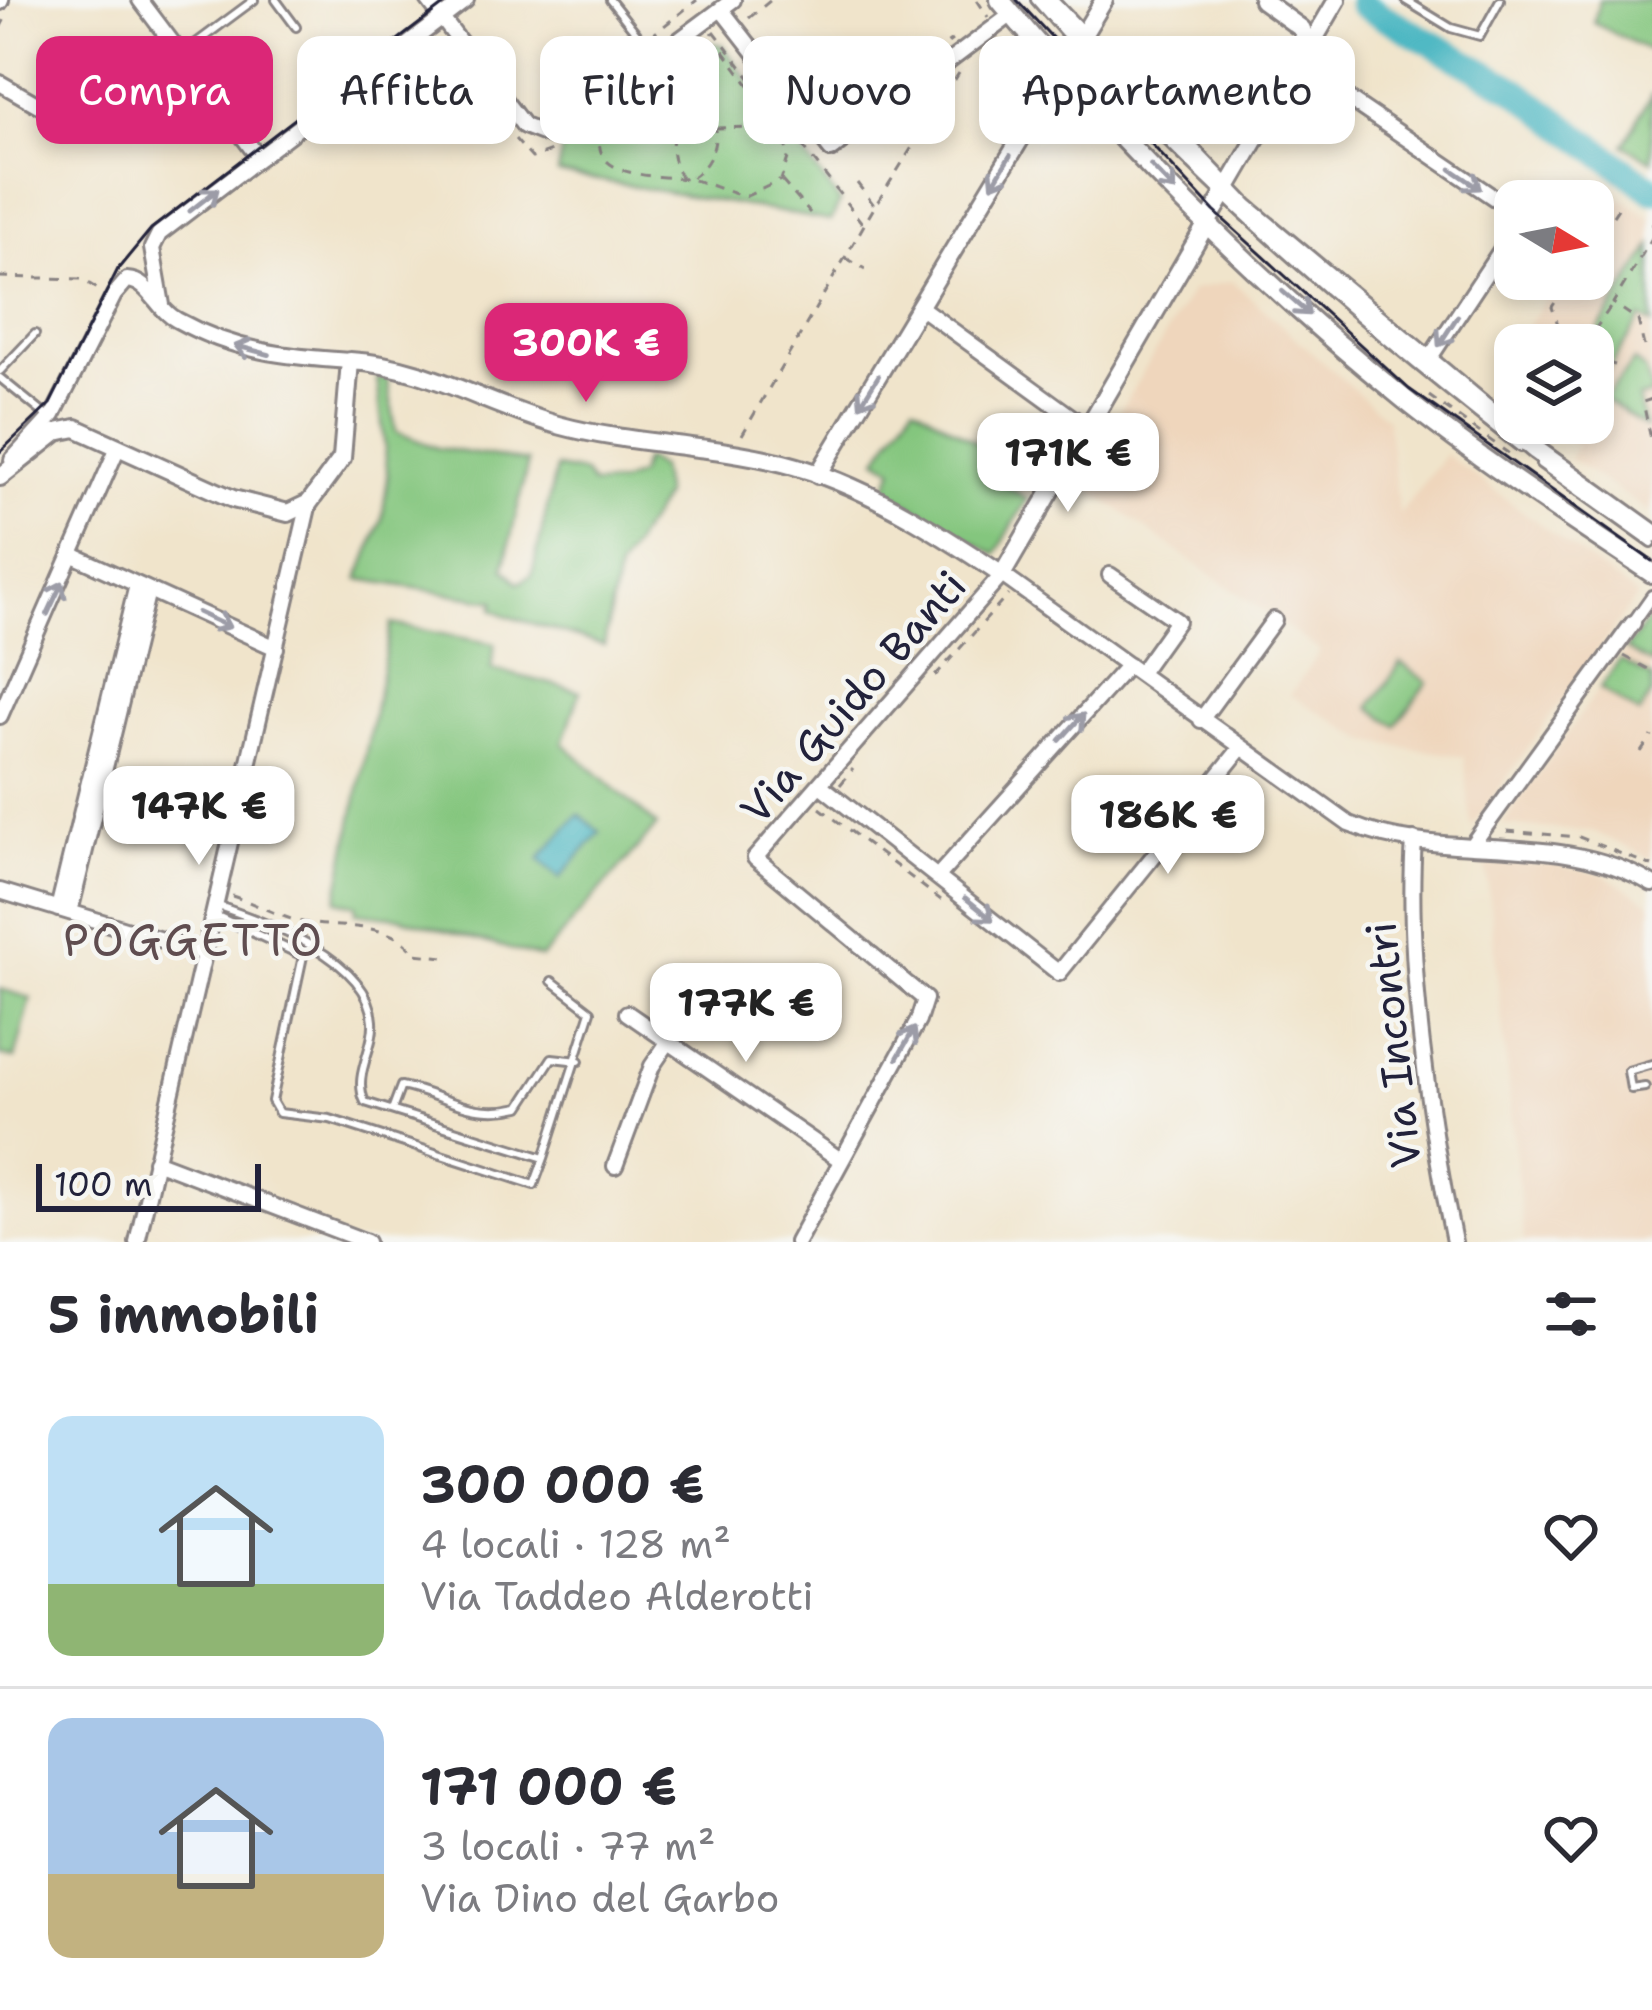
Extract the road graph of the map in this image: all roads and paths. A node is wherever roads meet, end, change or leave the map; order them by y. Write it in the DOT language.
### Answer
graph roads {
  1 [pos="140,0"];
  2 [pos="254,0"];
  3 [pos="276,0"];
  4 [pos="428,0"];
  5 [pos="466,0"];
  6 [pos="610,0"];
  7 [pos="697,0"];
  8 [pos="771,0"];
  9 [pos="976,0"];
  10 [pos="1035,0"];
  11 [pos="1046,0"];
  12 [pos="1104,0"];
  13 [pos="1262,0"];
  14 [pos="1406,0"];
  15 [pos="1500,0"];
  16 [pos="728,4"];
  17 [pos="1006,7"];
  18 [pos="1331,10"];
  19 [pos="442,18"];
  20 [pos="989,18"];
  21 [pos="750,25"];
  22 [pos="296,27"];
  23 [pos="1299,27"];
  24 [pos="713,30"];
  25 [pos="167,36"];
  26 [pos="205,36"];
  27 [pos="638,36"];
  28 [pos="651,36"];
  29 [pos="685,36"];
  30 [pos="706,36"];
  31 [pos="712,36"];
  32 [pos="749,36"];
  33 [pos="1031,36"];
  34 [pos="1070,36"];
  35 [pos="1072,36"];
  36 [pos="1083,36"];
  37 [pos="1306,36"];
  38 [pos="955,46"];
  39 [pos="719,50"];
  40 [pos="960,56"];
  41 [pos="955,60"];
  42 [pos="743,71"];
  43 [pos="743,76"];
  44 [pos="0,83"];
  45 [pos="1355,96"];
  46 [pos="36,104"];
  47 [pos="528,106"];
  48 [pos="540,113"];
  49 [pos="540,133"];
  50 [pos="516,138"];
  51 [pos="248,144"];
  52 [pos="604,144"];
  53 [pos="675,144"];
  54 [pos="711,144"];
  55 [pos="785,144"];
  56 [pos="798,144"];
  57 [pos="1017,144"];
  58 [pos="1131,144"];
  59 [pos="1175,144"];
  60 [pos="1256,144"];
  61 [pos="559,146"];
  62 [pos="259,158"];
  63 [pos="686,179"];
  64 [pos="781,180"];
  65 [pos="857,183"];
  66 [pos="1226,197"];
  67 [pos="1494,197"];
  68 [pos="1621,204"];
  69 [pos="875,206"];
  70 [pos="810,213"];
  71 [pos="1614,214"];
  72 [pos="864,225"];
  73 [pos="1208,225"];
  74 [pos="1652,238"];
  75 [pos="845,258"];
  76 [pos="1494,262"];
  77 [pos="865,269"];
  78 [pos="0,277"];
  79 [pos="101,290"];
  80 [pos="1612,303"];
  81 [pos="920,307"];
  82 [pos="163,310"];
  83 [pos="1597,324"];
  84 [pos="34,334"];
  85 [pos="1644,346"];
  86 [pos="350,361"];
  87 [pos="1427,362"];
  88 [pos="0,375"];
  89 [pos="1434,390"];
  90 [pos="64,396"];
  91 [pos="1652,399"];
  92 [pos="50,419"];
  93 [pos="80,429"];
  94 [pos="1088,429"];
  95 [pos="1652,444"];
  96 [pos="118,447"];
  97 [pos="732,453"];
  98 [pos="1520,463"];
  99 [pos="1,474"];
  100 [pos="818,475"];
  101 [pos="309,503"];
  102 [pos="1652,533"];
  103 [pos="1652,544"];
  104 [pos="75,556"];
  105 [pos="1652,573"];
  106 [pos="1002,575"];
  107 [pos="1110,575"];
  108 [pos="143,587"];
  109 [pos="1008,595"];
  110 [pos="1652,596"];
  111 [pos="1274,620"];
  112 [pos="1633,623"];
  113 [pos="276,648"];
  114 [pos="1622,655"];
  115 [pos="1134,669"];
  116 [pos="1652,671"];
  117 [pos="925,687"];
  118 [pos="0,716"];
  119 [pos="1201,720"];
  120 [pos="1652,736"];
  121 [pos="1240,748"];
  122 [pos="1652,751"];
  123 [pos="866,754"];
  124 [pos="820,785"];
  125 [pos="838,787"];
  126 [pos="820,808"];
  127 [pos="1414,840"];
  128 [pos="1474,842"];
  129 [pos="938,876"];
  130 [pos="1652,884"];
  131 [pos="0,891"];
  132 [pos="220,905"];
  133 [pos="952,908"];
  134 [pos="64,910"];
  135 [pos="204,953"];
  136 [pos="444,957"];
  137 [pos="551,981"];
  138 [pos="627,1012"];
  139 [pos="669,1041"];
  140 [pos="579,1061"];
  141 [pos="1652,1064"];
  142 [pos="1645,1087"];
  143 [pos="392,1110"];
  144 [pos="544,1158"];
  145 [pos="839,1159"];
  146 [pos="155,1161"];
  147 [pos="615,1166"];
  148 [pos="137,1242"];
  149 [pos="368,1242"];
  150 [pos="797,1242"];
  151 [pos="1454,1242"];
  1 -- 25 [label="street"];
  2 -- 26 [label="lane"];
  3 -- 22 [label="lane"];
  4 -- 19 [label="street"];
  5 -- 19 [label="street"];
  6 -- 27 [label="lane"];
  7 -- 28 [label="path"];
  8 -- 21 [label="path"];
  9 -- 20 [label="path"];
  10 -- 34 [label="lane"];
  11 -- 35 [label="main road"];
  12 -- 36 [label="street"];
  13 -- 23 [label="street"];
  14 -- 15 [label="lane"];
  16 -- 29 [label="street"];
  16 -- 32 [label="street"];
  17 -- 33 [label="main road"];
  17 -- 40 [label="street"];
  18 -- 23 [label="street"];
  19 -- 49 [label="street"];
  19 -- 62 [label="street"];
  23 -- 37 [label="street"];
  24 -- 30 [label="path"];
  24 -- 31 [label="path"];
  24 -- 42 [label="path"];
  38 -- 40 [label="path"];
  39 -- 43 [label="path"];
  40 -- 41 [label="street"];
  40 -- 69 [label="path"];
  44 -- 46 [label="street"];
  45 -- 67 [label="street, one-way"];
  47 -- 48 [label="path"];
  50 -- 61 [label="path"];
  51 -- 62 [label="street"];
  52 -- 63 [label="path"];
  53 -- 63 [label="path"];
  54 -- 63 [label="path"];
  55 -- 64 [label="path"];
  56 -- 72 [label="path"];
  57 -- 81 [label="street, one-way"];
  58 -- 73 [label="main road, one-way"];
  59 -- 66 [label="main road"];
  60 -- 66 [label="street"];
  82 -- 62 [label="street, one-way"];
  63 -- 64 [label="path"];
  64 -- 70 [label="path"];
  65 -- 69 [label="path"];
  66 -- 73 [label="street"];
  66 -- 87 [label="main road"];
  66 -- 103 [label="lane"];
  68 -- 71 [label="path"];
  69 -- 72 [label="path"];
  72 -- 75 [label="path"];
  73 -- 94 [label="street"];
  73 -- 105 [label="main road, one-way"];
  74 -- 80 [label="path"];
  75 -- 77 [label="path"];
  75 -- 97 [label="path"];
  76 -- 87 [label="street, one-way"];
  78 -- 79 [label="path"];
  80 -- 83 [label="path"];
  80 -- 85 [label="path"];
  81 -- 94 [label="street"];
  81 -- 100 [label="street, one-way"];
  86 -- 82 [label="street, one-way"];
  82 -- 90 [label="street"];
  84 -- 88 [label="lane"];
  86 -- 97 [label="street"];
  86 -- 101 [label="street"];
  87 -- 102 [label="main road"];
  88 -- 92 [label="lane"];
  89 -- 98 [label="path"];
  90 -- 92 [label="street"];
  90 -- 93 [label="street"];
  91 -- 95 [label="path"];
  92 -- 99 [label="street"];
  93 -- 96 [label="street"];
  93 -- 99 [label="street"];
  94 -- 106 [label="street"];
  96 -- 101 [label="street"];
  96 -- 104 [label="street"];
  97 -- 100 [label="street"];
  100 -- 106 [label="street"];
  101 -- 113 [label="street"];
  104 -- 108 [label="street"];
  118 -- 104 [label="street, one-way"];
  106 -- 115 [label="street"];
  106 -- 124 [label="street, Via Guido Banti"];
  107 -- 115 [label="street"];
  108 -- 113 [label="street, one-way"];
  108 -- 134 [label="street"];
  109 -- 117 [label="path"];
  110 -- 112 [label="street"];
  111 -- 119 [label="street"];
  112 -- 128 [label="street"];
  113 -- 132 [label="street"];
  114 -- 116 [label="path"];
  115 -- 119 [label="street"];
  129 -- 115 [label="street, one-way"];
  119 -- 121 [label="street"];
  120 -- 122 [label="path"];
  121 -- 127 [label="street"];
  129 -- 121 [label="street, one-way"];
  123 -- 125 [label="path"];
  124 -- 129 [label="street"];
  145 -- 124 [label="street, Via Guido Banti, one-way"];
  126 -- 133 [label="path"];
  127 -- 128 [label="street"];
  127 -- 151 [label="street, Via Incontri"];
  128 -- 130 [label="street"];
  131 -- 134 [label="street"];
  132 -- 135 [label="street"];
  132 -- 136 [label="path"];
  132 -- 143 [label="lane"];
  132 -- 144 [label="lane"];
  134 -- 135 [label="street"];
  135 -- 146 [label="street"];
  137 -- 140 [label="lane"];
  138 -- 139 [label="street"];
  139 -- 145 [label="street"];
  139 -- 147 [label="street"];
  140 -- 143 [label="lane"];
  140 -- 144 [label="lane"];
  141 -- 142 [label="lane"];
  143 -- 144 [label="lane"];
  145 -- 150 [label="street"];
  146 -- 148 [label="street"];
  146 -- 149 [label="street"];
}
